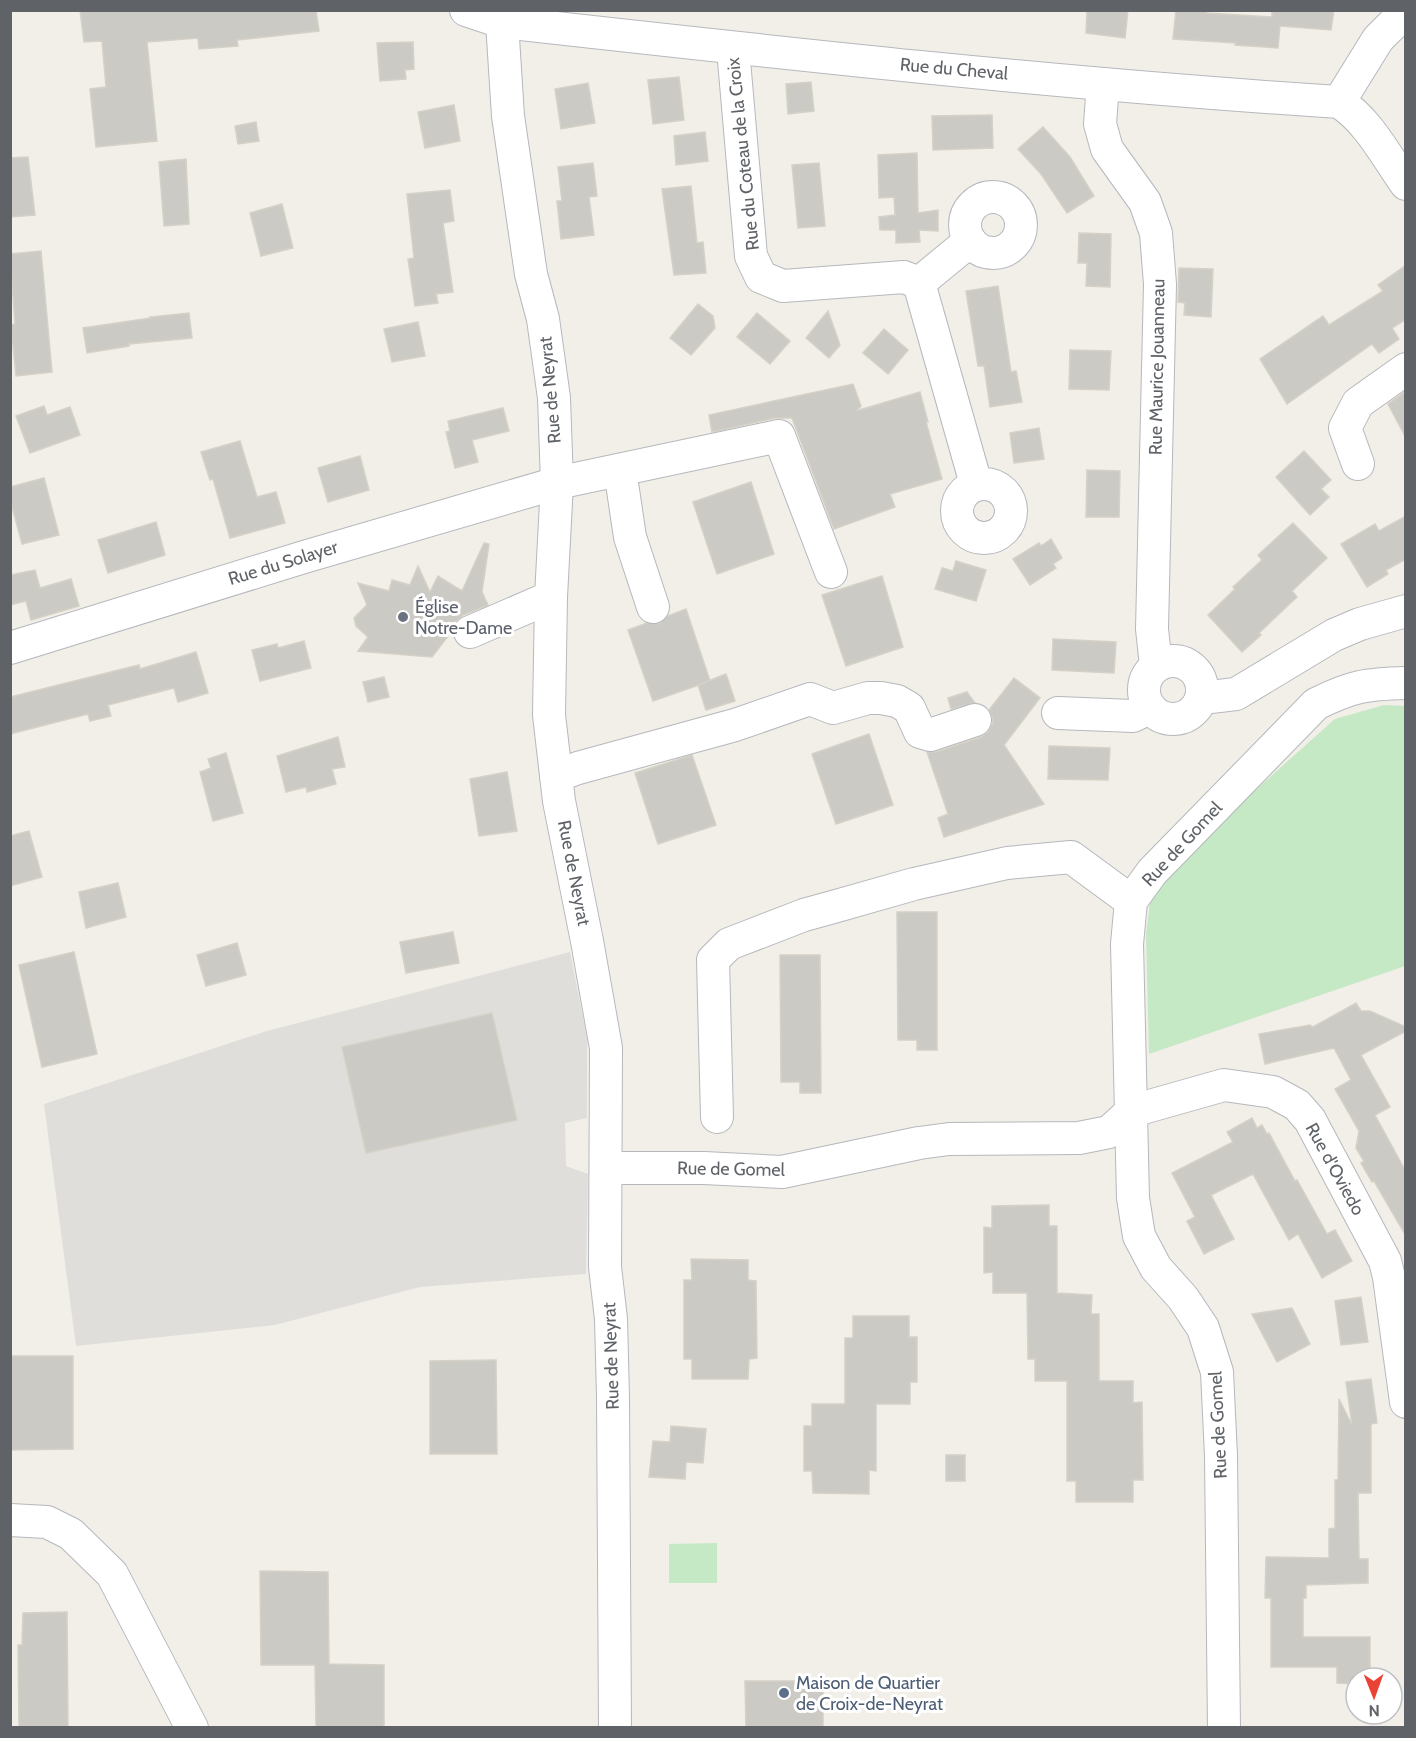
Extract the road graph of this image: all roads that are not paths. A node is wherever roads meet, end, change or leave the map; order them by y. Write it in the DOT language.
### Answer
graph roads {
  1 [pos="466,10"];
  2 [pos="1406,11"];
  3 [pos="502,22"];
  4 [pos="733,49"];
  5 [pos="1103,84"];
  6 [pos="1339,102"];
  7 [pos="1406,184"];
  8 [pos="970,241"];
  9 [pos="919,283"];
  10 [pos="1406,369"];
  11 [pos="1358,464"];
  12 [pos="620,470"];
  13 [pos="557,483"];
  14 [pos="976,484"];
  15 [pos="831,572"];
  16 [pos="551,597"];
  17 [pos="653,607"];
  18 [pos="1406,611"];
  19 [pos="470,632"];
  20 [pos="10,648"];
  21 [pos="1156,666"];
  22 [pos="1406,683"];
  23 [pos="1202,698"];
  24 [pos="1149,708"];
  25 [pos="1058,713"];
  26 [pos="975,720"];
  27 [pos="556,776"];
  28 [pos="1131,901"];
  29 [pos="1132,1110"];
  30 [pos="717,1117"];
  31 [pos="606,1168"];
  32 [pos="1406,1402"];
  33 [pos="10,1520"];
  34 [pos="192,1728"];
  35 [pos="615,1728"];
  36 [pos="1224,1728"];
  1 -- 3 [label="street, Rue du Cheval"];
  2 -- 6 [label="street"];
  3 -- 4 [label="street, Rue du Cheval"];
  3 -- 13 [label="street, Rue de Neyrat"];
  4 -- 5 [label="street, Rue du Cheval"];
  4 -- 9 [label="street, Rue du Coteau de la Croix"];
  5 -- 6 [label="street, Rue du Cheval"];
  5 -- 21 [label="street, Rue Maurice Jouanneau"];
  6 -- 7 [label="street"];
  8 -- 9 [label="street"];
  9 -- 14 [label="street"];
  10 -- 11 [label="street"];
  12 -- 13 [label="street, Rue du Solayer"];
  12 -- 15 [label="street, Rue du Solayer"];
  12 -- 17 [label="street"];
  13 -- 16 [label="street, Rue de Neyrat"];
  13 -- 20 [label="street, Rue du Solayer"];
  16 -- 19 [label="street"];
  16 -- 27 [label="street, Rue de Neyrat"];
  18 -- 23 [label="street"];
  21 -- 23 [label="street"];
  21 -- 24 [label="street"];
  22 -- 28 [label="street, Rue de Gomel"];
  23 -- 24 [label="street"];
  24 -- 25 [label="street"];
  26 -- 27 [label="street"];
  27 -- 31 [label="street, Rue de Neyrat"];
  28 -- 29 [label="street, Rue de Gomel"];
  28 -- 30 [label="street"];
  29 -- 31 [label="street, Rue de Gomel"];
  29 -- 32 [label="street, Rue d'Oviedo"];
  29 -- 36 [label="street, Rue de Gomel"];
  31 -- 35 [label="street, Rue de Neyrat"];
  33 -- 34 [label="street"];
}
